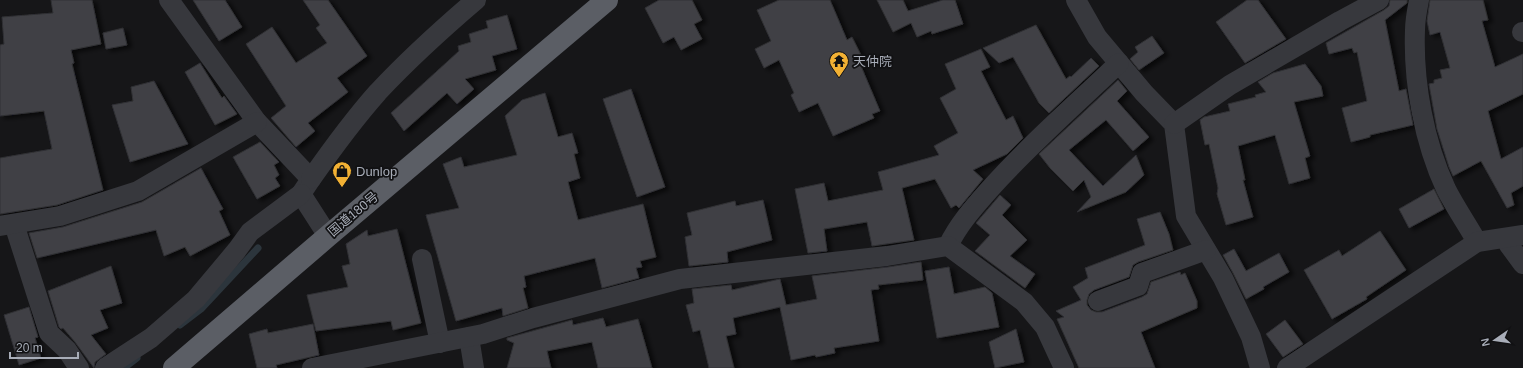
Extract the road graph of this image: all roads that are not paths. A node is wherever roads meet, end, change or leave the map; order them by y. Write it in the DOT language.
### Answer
graph roads {
  1 [pos="170,0"];
  2 [pos="476,0"];
  3 [pos="607,0"];
  4 [pos="1076,0"];
  5 [pos="1379,0"];
  6 [pos="1419,0"];
  7 [pos="1119,64"];
  8 [pos="257,122"];
  9 [pos="1174,124"];
  10 [pos="306,187"];
  11 [pos="7,225"];
  12 [pos="328,236"];
  13 [pos="1515,236"];
  14 [pos="1477,242"];
  15 [pos="948,246"];
  16 [pos="1206,250"];
  17 [pos="422,259"];
  18 [pos="1523,264"];
  19 [pos="1098,300"];
  20 [pos="469,336"];
  21 [pos="440,343"];
  22 [pos="79,368"];
  23 [pos="105,368"];
  24 [pos="174,368"];
  25 [pos="312,368"];
  26 [pos="474,368"];
  27 [pos="1064,368"];
  28 [pos="1260,368"];
  29 [pos="1287,368"];
  1 -- 8 [label="street"];
  2 -- 10 [label="street"];
  3 -- 12 [label="highway, 国道180号"];
  4 -- 7 [label="street"];
  5 -- 9 [label="street"];
  6 -- 14 [label="street"];
  7 -- 9 [label="street"];
  7 -- 15 [label="street"];
  8 -- 10 [label="street"];
  8 -- 11 [label="street"];
  9 -- 16 [label="street"];
  10 -- 12 [label="street"];
  10 -- 23 [label="street"];
  11 -- 22 [label="street"];
  12 -- 24 [label="highway, 国道180号"];
  13 -- 14 [label="street"];
  13 -- 18 [label="street"];
  14 -- 29 [label="street"];
  15 -- 20 [label="street"];
  15 -- 27 [label="street"];
  16 -- 19 [label="street"];
  16 -- 28 [label="street"];
  17 -- 21 [label="street"];
  20 -- 21 [label="street"];
  20 -- 26 [label="street"];
  21 -- 25 [label="street"];
}
